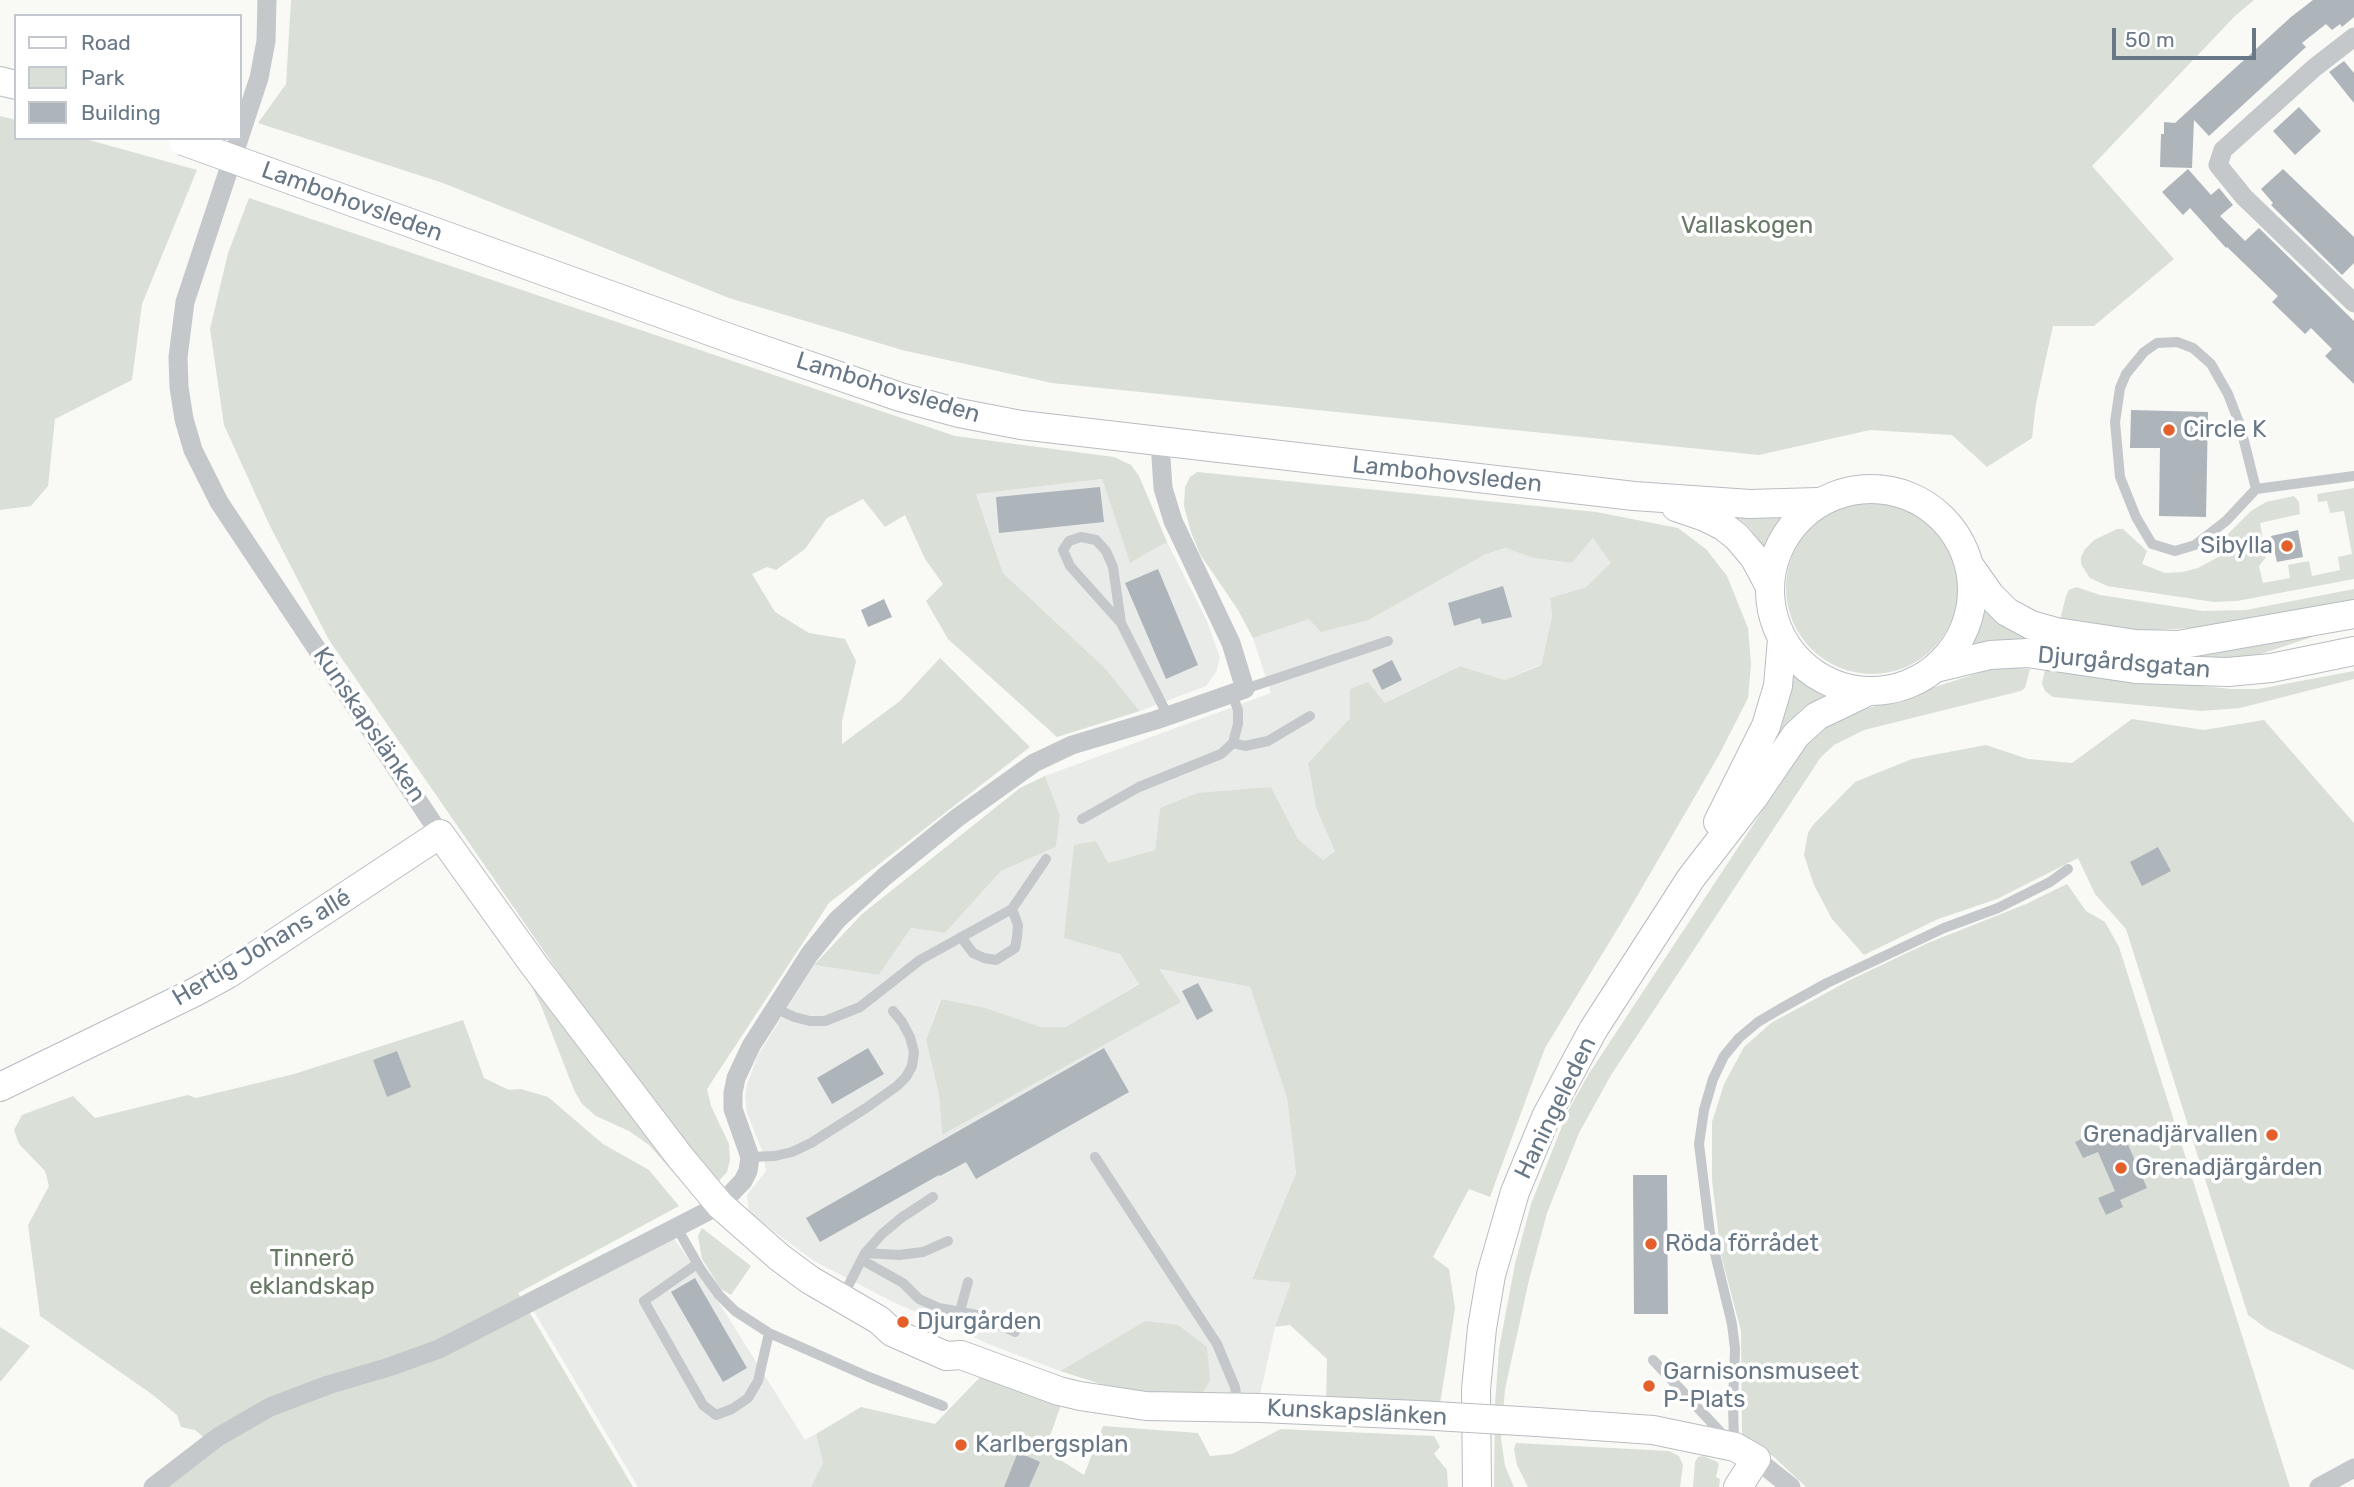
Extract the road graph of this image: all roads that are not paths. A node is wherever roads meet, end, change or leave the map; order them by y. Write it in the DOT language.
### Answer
graph roads {
  1 [pos="267,0"];
  2 [pos="2354,37"];
  3 [pos="242,129"];
  4 [pos="179,140"];
  5 [pos="239,140"];
  6 [pos="2354,303"];
  7 [pos="1160,442"];
  8 [pos="2354,476"];
  9 [pos="2256,489"];
  10 [pos="1634,496"];
  11 [pos="1818,502"];
  12 [pos="1971,568"];
  13 [pos="1769,585"];
  14 [pos="2354,614"];
  15 [pos="1121,623"];
  16 [pos="1782,639"];
  17 [pos="1388,641"];
  18 [pos="2354,651"];
  19 [pos="1936,668"];
  20 [pos="1239,691"];
  21 [pos="1869,691"];
  22 [pos="1168,716"];
  23 [pos="1310,716"];
  24 [pos="1233,743"];
  25 [pos="1082,819"];
  26 [pos="440,834"];
  27 [pos="1046,859"];
  28 [pos="2068,869"];
  29 [pos="1691,878"];
  30 [pos="1012,909"];
  31 [pos="961,937"];
  32 [pos="775,1008"];
  33 [pos="893,1012"];
  34 [pos="0,1087"];
  35 [pos="750,1157"];
  36 [pos="1095,1157"];
  37 [pos="933,1197"];
  38 [pos="720,1205"];
  39 [pos="677,1228"];
  40 [pos="948,1241"];
  41 [pos="864,1256"];
  42 [pos="697,1264"];
  43 [pos="968,1282"];
  44 [pos="841,1299"];
  45 [pos="960,1311"];
  46 [pos="1015,1332"];
  47 [pos="769,1333"];
  48 [pos="1653,1360"];
  49 [pos="943,1406"];
  50 [pos="1238,1408"];
  51 [pos="1745,1453"];
  52 [pos="2354,1468"];
  53 [pos="153,1487"];
  54 [pos="1477,1487"];
  55 [pos="1738,1487"];
  56 [pos="1790,1487"];
  57 [pos="2319,1487"];
  1 -- 3 [label="street, Kunskapslänken"];
  2 -- 6 [label="street"];
  4 -- 7 [label="main road, Lambohovsleden, bridge"];
  5 -- 26 [label="street, Kunskapslänken"];
  7 -- 10 [label="main road, Lambohovsleden"];
  7 -- 20 [label="street"];
  8 -- 9 [label="lane"];
  9 -- 9 [label="lane"];
  10 -- 11 [label="main road, Lambohovsleden"];
  10 -- 13 [label="main road, Lambohovsleden"];
  11 -- 12 [label="main road"];
  11 -- 13 [label="main road"];
  12 -- 14 [label="main road, Djurgårdsgatan"];
  12 -- 19 [label="main road"];
  13 -- 16 [label="main road"];
  15 -- 15 [label="lane"];
  15 -- 22 [label="lane"];
  16 -- 21 [label="main road"];
  16 -- 29 [label="main road, Haningeleden"];
  17 -- 20 [label="lane"];
  18 -- 19 [label="main road, Djurgårdsgatan"];
  19 -- 21 [label="main road"];
  20 -- 22 [label="street"];
  20 -- 24 [label="lane"];
  21 -- 29 [label="main road, Haningeleden"];
  22 -- 32 [label="street"];
  23 -- 24 [label="lane"];
  24 -- 25 [label="lane"];
  26 -- 34 [label="main road, Hertig Johans allé"];
  26 -- 38 [label="main road, Kunskapslänken"];
  27 -- 30 [label="lane"];
  28 -- 51 [label="lane"];
  29 -- 54 [label="main road, Haningeleden"];
  30 -- 31 [label="lane"];
  30 -- 31 [label="lane"];
  31 -- 32 [label="lane"];
  32 -- 35 [label="street"];
  33 -- 35 [label="lane"];
  35 -- 38 [label="street"];
  36 -- 50 [label="lane"];
  37 -- 41 [label="lane"];
  38 -- 39 [label="street"];
  38 -- 44 [label="main road, Kunskapslänken"];
  39 -- 42 [label="lane"];
  39 -- 53 [label="street"];
  40 -- 41 [label="lane"];
  41 -- 44 [label="lane"];
  41 -- 45 [label="lane"];
  42 -- 47 [label="lane"];
  42 -- 47 [label="lane"];
  43 -- 45 [label="lane"];
  44 -- 50 [label="main road, Kunskapslänken"];
  45 -- 46 [label="lane"];
  47 -- 49 [label="lane"];
  48 -- 51 [label="lane"];
  50 -- 51 [label="main road, Kunskapslänken, bridge"];
  51 -- 55 [label="main road"];
  51 -- 56 [label="street"];
  52 -- 57 [label="street"];
}
